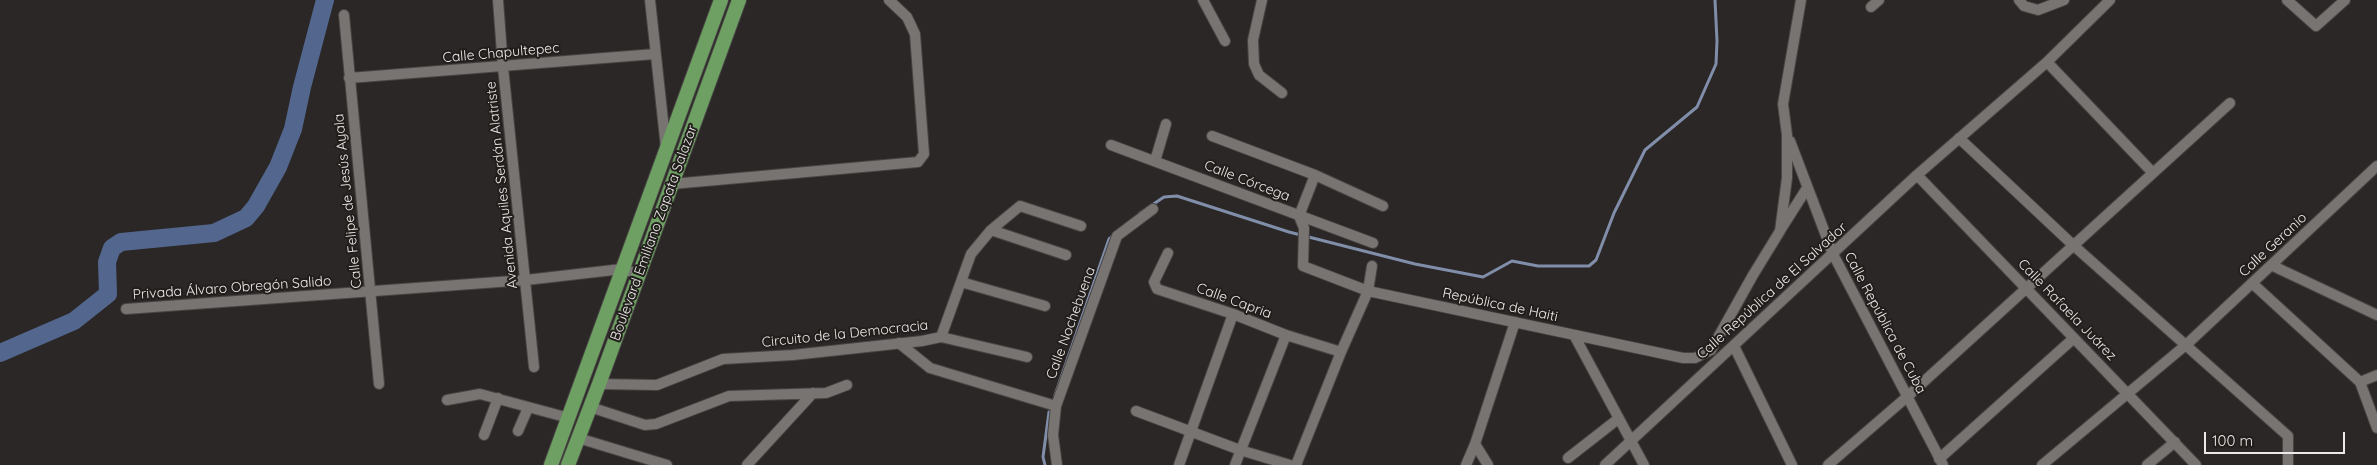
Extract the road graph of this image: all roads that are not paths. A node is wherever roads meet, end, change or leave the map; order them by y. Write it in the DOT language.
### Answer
graph roads {
  1 [pos="498,0"];
  2 [pos="650,0"];
  3 [pos="721,0"];
  4 [pos="739,0"];
  5 [pos="889,0"];
  6 [pos="1203,0"];
  7 [pos="1262,0"];
  8 [pos="1801,0"];
  9 [pos="1879,0"];
  10 [pos="2019,0"];
  11 [pos="2064,0"];
  12 [pos="2110,0"];
  13 [pos="2287,0"];
  14 [pos="2345,0"];
  15 [pos="1871,7"];
  16 [pos="344,15"];
  17 [pos="1225,41"];
  18 [pos="656,54"];
  19 [pos="2047,62"];
  20 [pos="503,67"];
  21 [pos="349,78"];
  22 [pos="1282,93"];
  23 [pos="2230,103"];
  24 [pos="1166,124"];
  25 [pos="1787,135"];
  26 [pos="1212,136"];
  27 [pos="1959,138"];
  28 [pos="1111,145"];
  29 [pos="666,149"];
  30 [pos="1155,161"];
  31 [pos="2376,167"];
  32 [pos="2153,173"];
  33 [pos="1315,175"];
  34 [pos="1917,175"];
  35 [pos="672,184"];
  36 [pos="1808,188"];
  37 [pos="1383,206"];
  38 [pos="1153,209"];
  39 [pos="1299,216"];
  40 [pos="1081,226"];
  41 [pos="991,230"];
  42 [pos="1780,231"];
  43 [pos="1373,243"];
  44 [pos="2073,245"];
  45 [pos="1168,253"];
  46 [pos="1833,254"];
  47 [pos="1066,255"];
  48 [pos="2271,265"];
  49 [pos="1372,266"];
  50 [pos="622,268"];
  51 [pos="639,274"];
  52 [pos="526,280"];
  53 [pos="961,282"];
  54 [pos="2252,283"];
  55 [pos="2026,288"];
  56 [pos="1368,291"];
  57 [pos="370,292"];
  58 [pos="1045,306"];
  59 [pos="126,309"];
  60 [pos="1232,314"];
  61 [pos="2377,314"];
  62 [pos="1515,322"];
  63 [pos="1286,335"];
  64 [pos="1574,335"];
  65 [pos="941,337"];
  66 [pos="2074,338"];
  67 [pos="899,343"];
  68 [pos="2187,344"];
  69 [pos="1734,346"];
  70 [pos="1711,350"];
  71 [pos="1340,352"];
  72 [pos="1027,357"];
  73 [pos="1695,358"];
  74 [pos="1717,360"];
  75 [pos="534,367"];
  76 [pos="1704,372"];
  77 [pos="2377,375"];
  78 [pos="2360,382"];
  79 [pos="379,384"];
  80 [pos="599,384"];
  81 [pos="847,385"];
  82 [pos="813,393"];
  83 [pos="2128,393"];
  84 [pos="1908,396"];
  85 [pos="498,398"];
  86 [pos="447,400"];
  87 [pos="1056,406"];
  88 [pos="590,407"];
  89 [pos="528,408"];
  90 [pos="1136,412"];
  91 [pos="569,418"];
  92 [pos="1618,419"];
  93 [pos="2377,428"];
  94 [pos="518,431"];
  95 [pos="1189,431"];
  96 [pos="484,435"];
  97 [pos="578,438"];
  98 [pos="1630,442"];
  99 [pos="2175,442"];
  100 [pos="1475,444"];
  101 [pos="1240,450"];
  102 [pos="1568,458"];
  103 [pos="1941,462"];
  104 [pos="552,465"];
  105 [pos="568,465"];
  106 [pos="667,465"];
  107 [pos="747,465"];
  108 [pos="1057,465"];
  109 [pos="1179,465"];
  110 [pos="1235,465"];
  111 [pos="1290,465"];
  112 [pos="1296,465"];
  113 [pos="1466,465"];
  114 [pos="1488,465"];
  115 [pos="1605,465"];
  116 [pos="1644,465"];
  117 [pos="1792,465"];
  118 [pos="1828,465"];
  119 [pos="2042,465"];
  120 [pos="2147,465"];
  121 [pos="2196,465"];
  122 [pos="2288,465"];
  1 -- 20 [label="street, Avenida Aquiles Serdán Alatriste"];
  2 -- 18 [label="street"];
  3 -- 29 [label="main road, Boulevard Emiliano Zapata Salazar"];
  4 -- 35 [label="main road, Boulevard Emiliano Zapata Salazar"];
  5 -- 35 [label="street"];
  6 -- 17 [label="street"];
  7 -- 22 [label="street"];
  8 -- 25 [label="street"];
  9 -- 15 [label="street"];
  10 -- 11 [label="street"];
  12 -- 19 [label="street, Calle República de El Salvador"];
  13 -- 14 [label="street"];
  16 -- 21 [label="street, Calle Felipe de Jesús Ayala"];
  18 -- 20 [label="street, Calle Chapultepec"];
  18 -- 29 [label="street"];
  19 -- 27 [label="street, Calle República de El Salvador"];
  19 -- 32 [label="street"];
  20 -- 21 [label="street, Calle Chapultepec"];
  20 -- 52 [label="street, Avenida Aquiles Serdán Alatriste"];
  21 -- 57 [label="street, Calle Felipe de Jesús Ayala"];
  23 -- 32 [label="street"];
  24 -- 30 [label="street"];
  25 -- 36 [label="street, Calle República de Cuba"];
  25 -- 42 [label="street"];
  26 -- 33 [label="street"];
  27 -- 34 [label="street, Calle República de El Salvador"];
  27 -- 44 [label="street"];
  28 -- 30 [label="street, Calle Córcega"];
  29 -- 50 [label="main road, Boulevard Emiliano Zapata Salazar"];
  30 -- 39 [label="street, Calle Córcega"];
  31 -- 48 [label="street, Calle Geranio"];
  32 -- 44 [label="street"];
  33 -- 37 [label="street"];
  33 -- 39 [label="street"];
  34 -- 46 [label="street, Calle República de El Salvador"];
  34 -- 55 [label="street, Calle Rafaela Juárez"];
  35 -- 51 [label="main road, Boulevard Emiliano Zapata Salazar"];
  36 -- 42 [label="street"];
  36 -- 46 [label="street, Calle República de Cuba"];
  38 -- 87 [label="street, Calle Nochebuena"];
  39 -- 43 [label="street, Calle Córcega"];
  39 -- 56 [label="street, República de Haiti"];
  40 -- 41 [label="street, Circuito de la Democracia"];
  41 -- 47 [label="street"];
  41 -- 53 [label="street, Circuito de la Democracia"];
  42 -- 70 [label="street"];
  44 -- 55 [label="street"];
  44 -- 68 [label="street"];
  45 -- 60 [label="street, Calle Capria"];
  46 -- 69 [label="street, Calle República de El Salvador"];
  46 -- 84 [label="street, Calle República de Cuba"];
  48 -- 54 [label="street, Calle Geranio"];
  48 -- 61 [label="street"];
  49 -- 56 [label="street"];
  50 -- 51 [label="street"];
  50 -- 52 [label="street, Privada Álvaro Obregón Salido"];
  50 -- 91 [label="main road, Boulevard Emiliano Zapata Salazar"];
  51 -- 80 [label="main road, Boulevard Emiliano Zapata Salazar"];
  52 -- 57 [label="street, Privada Álvaro Obregón Salido"];
  52 -- 75 [label="street, Avenida Aquiles Serdán Alatriste"];
  53 -- 58 [label="street"];
  53 -- 65 [label="street, Circuito de la Democracia"];
  54 -- 68 [label="street, Calle Geranio"];
  54 -- 78 [label="street"];
  55 -- 66 [label="street, Calle Rafaela Juárez"];
  55 -- 84 [label="street"];
  56 -- 62 [label="street, República de Haiti"];
  56 -- 71 [label="street"];
  57 -- 59 [label="street, Privada Álvaro Obregón Salido"];
  57 -- 79 [label="street, Calle Felipe de Jesús Ayala"];
  60 -- 63 [label="street, Calle Capria"];
  60 -- 95 [label="street"];
  62 -- 64 [label="street, República de Haiti"];
  62 -- 100 [label="street"];
  63 -- 71 [label="street, Calle Capria"];
  63 -- 101 [label="street"];
  64 -- 73 [label="street, República de Haiti"];
  64 -- 92 [label="street"];
  65 -- 67 [label="street, Circuito de la Democracia"];
  65 -- 72 [label="street"];
  66 -- 83 [label="street, Calle Rafaela Juárez"];
  66 -- 103 [label="street"];
  67 -- 80 [label="street, Circuito de la Democracia"];
  67 -- 87 [label="street"];
  68 -- 83 [label="street, Calle Geranio"];
  68 -- 122 [label="street"];
  69 -- 74 [label="street, Calle República de El Salvador"];
  69 -- 117 [label="street"];
  70 -- 73 [label="street"];
  70 -- 74 [label="street"];
  71 -- 112 [label="street"];
  73 -- 76 [label="street"];
  74 -- 76 [label="street, Calle República de El Salvador"];
  76 -- 98 [label="street, Calle República de El Salvador"];
  77 -- 78 [label="street"];
  78 -- 93 [label="street"];
  80 -- 88 [label="main road, Boulevard Emiliano Zapata Salazar"];
  81 -- 82 [label="street"];
  82 -- 88 [label="street"];
  82 -- 107 [label="street"];
  83 -- 99 [label="street, Calle Rafaela Juárez"];
  83 -- 119 [label="street, Calle Geranio"];
  84 -- 103 [label="street, Calle República de Cuba"];
  84 -- 118 [label="street"];
  85 -- 86 [label="street"];
  85 -- 89 [label="street"];
  85 -- 96 [label="street"];
  87 -- 108 [label="street, Calle Nochebuena"];
  88 -- 97 [label="main road, Boulevard Emiliano Zapata Salazar"];
  89 -- 91 [label="street"];
  89 -- 94 [label="street"];
  90 -- 95 [label="street"];
  91 -- 104 [label="main road, Boulevard Emiliano Zapata Salazar"];
  92 -- 98 [label="street"];
  92 -- 102 [label="street"];
  95 -- 101 [label="street"];
  95 -- 109 [label="street"];
  97 -- 105 [label="main road, Boulevard Emiliano Zapata Salazar"];
  97 -- 106 [label="street"];
  98 -- 115 [label="street, Calle República de El Salvador"];
  98 -- 116 [label="street"];
  99 -- 120 [label="street"];
  99 -- 121 [label="street, Calle Rafaela Juárez"];
  100 -- 113 [label="street"];
  100 -- 114 [label="street"];
  101 -- 110 [label="street"];
  101 -- 111 [label="street"];
}
